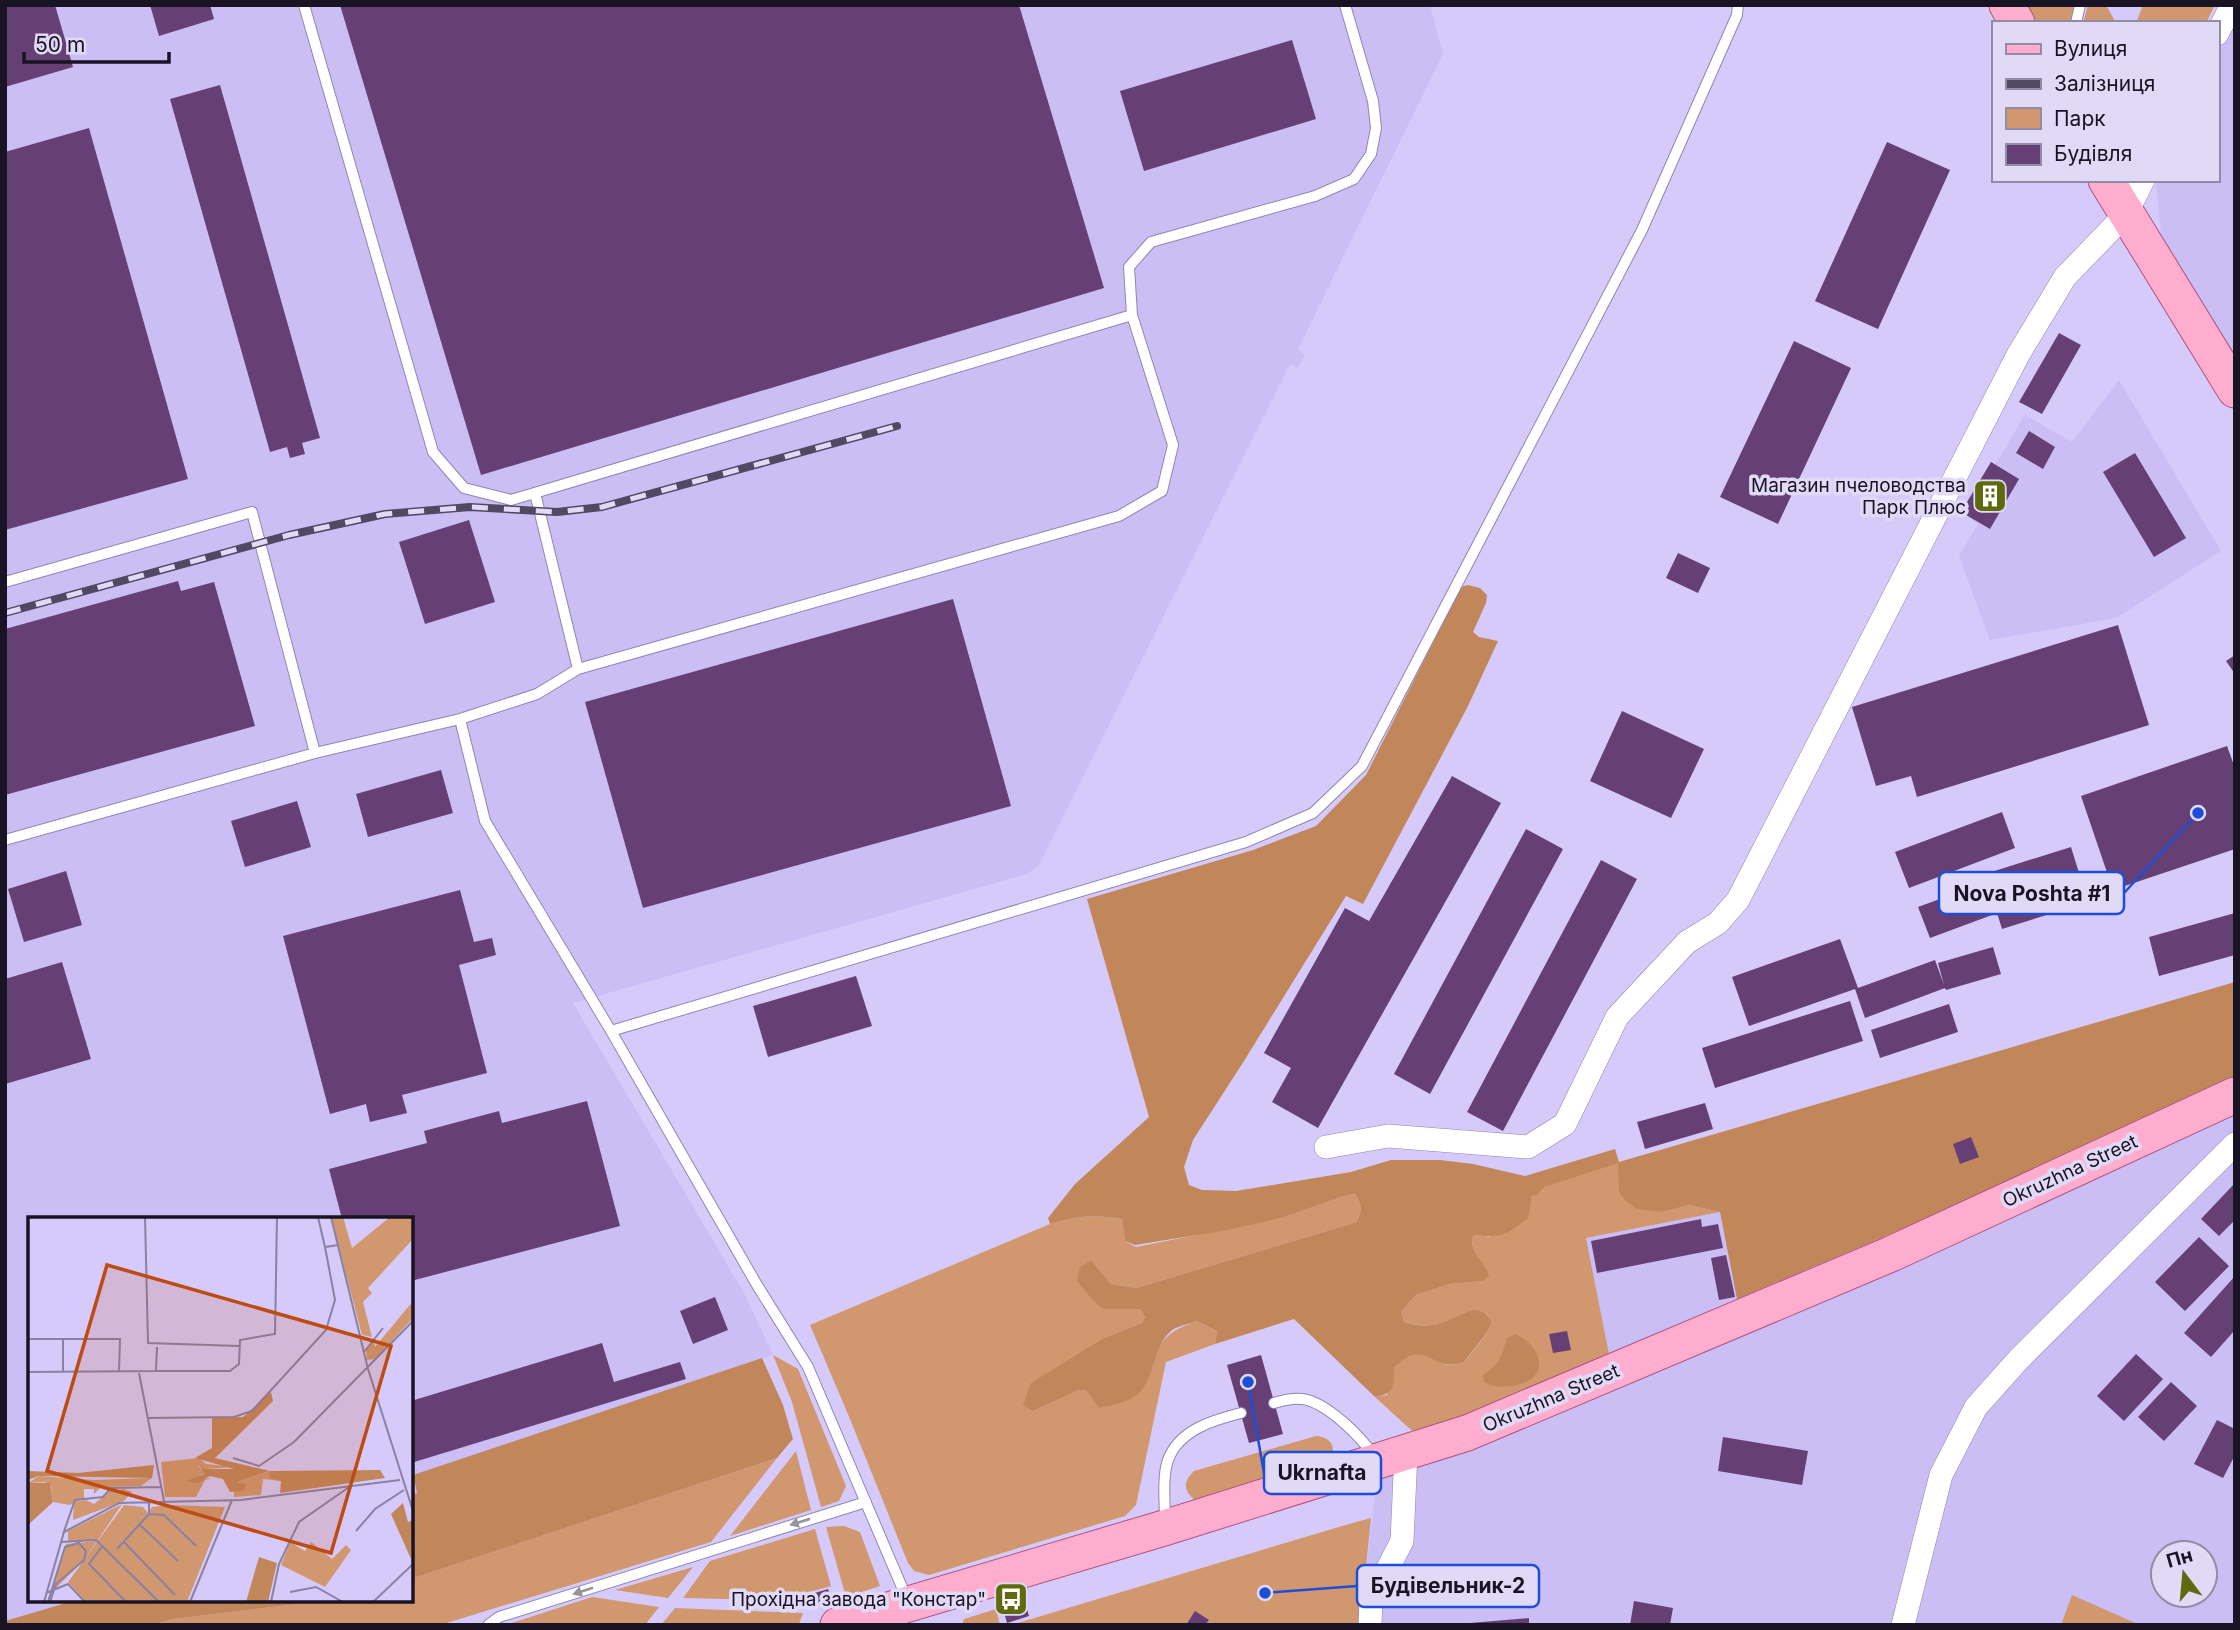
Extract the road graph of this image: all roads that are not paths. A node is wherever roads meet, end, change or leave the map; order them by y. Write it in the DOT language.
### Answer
graph roads {
  1 [pos="304,5"];
  2 [pos="1345,5"];
  3 [pos="1738,5"];
  4 [pos="2007,5"];
  5 [pos="2232,5"];
  6 [pos="2016,21"];
  7 [pos="2219,30"];
  8 [pos="2107,182"];
  9 [pos="2142,182"];
  10 [pos="2126,214"];
  11 [pos="1132,315"];
  12 [pos="2235,390"];
  13 [pos="535,493"];
  14 [pos="5,582"];
  15 [pos="578,669"];
  16 [pos="460,719"];
  17 [pos="314,753"];
  18 [pos="5,840"];
  19 [pos="611,1031"];
  20 [pos="2235,1095"];
  21 [pos="2235,1144"];
  22 [pos="1326,1147"];
  23 [pos="1274,1403"];
  24 [pos="1241,1413"];
  25 [pos="1392,1457"];
  26 [pos="866,1502"];
  27 [pos="1164,1528"];
  28 [pos="909,1604"];
  29 [pos="488,1625"];
  30 [pos="838,1625"];
  31 [pos="1370,1625"];
  32 [pos="1903,1625"];
  1 -- 13 [label="lane"];
  2 -- 11 [label="lane"];
  3 -- 19 [label="lane"];
  4 -- 6 [label="main road"];
  5 -- 7 [label="street"];
  8 -- 10 [label="main road"];
  9 -- 10 [label="street"];
  10 -- 12 [label="main road"];
  10 -- 22 [label="street"];
  11 -- 13 [label="lane"];
  11 -- 15 [label="lane"];
  13 -- 15 [label="lane"];
  14 -- 17 [label="lane"];
  15 -- 16 [label="lane"];
  16 -- 17 [label="lane"];
  16 -- 19 [label="lane"];
  17 -- 18 [label="lane"];
  19 -- 26 [label="lane"];
  20 -- 25 [label="main road, Okruzhna Street"];
  21 -- 32 [label="street"];
  23 -- 25 [label="lane"];
  24 -- 27 [label="lane"];
  25 -- 27 [label="main road, Okruzhna Street"];
  25 -- 31 [label="street"];
  26 -- 28 [label="lane"];
  26 -- 29 [label="lane, one-way"];
  27 -- 28 [label="main road, Okruzhna Street"];
  28 -- 30 [label="main road, Okruzhna Street"];
}
